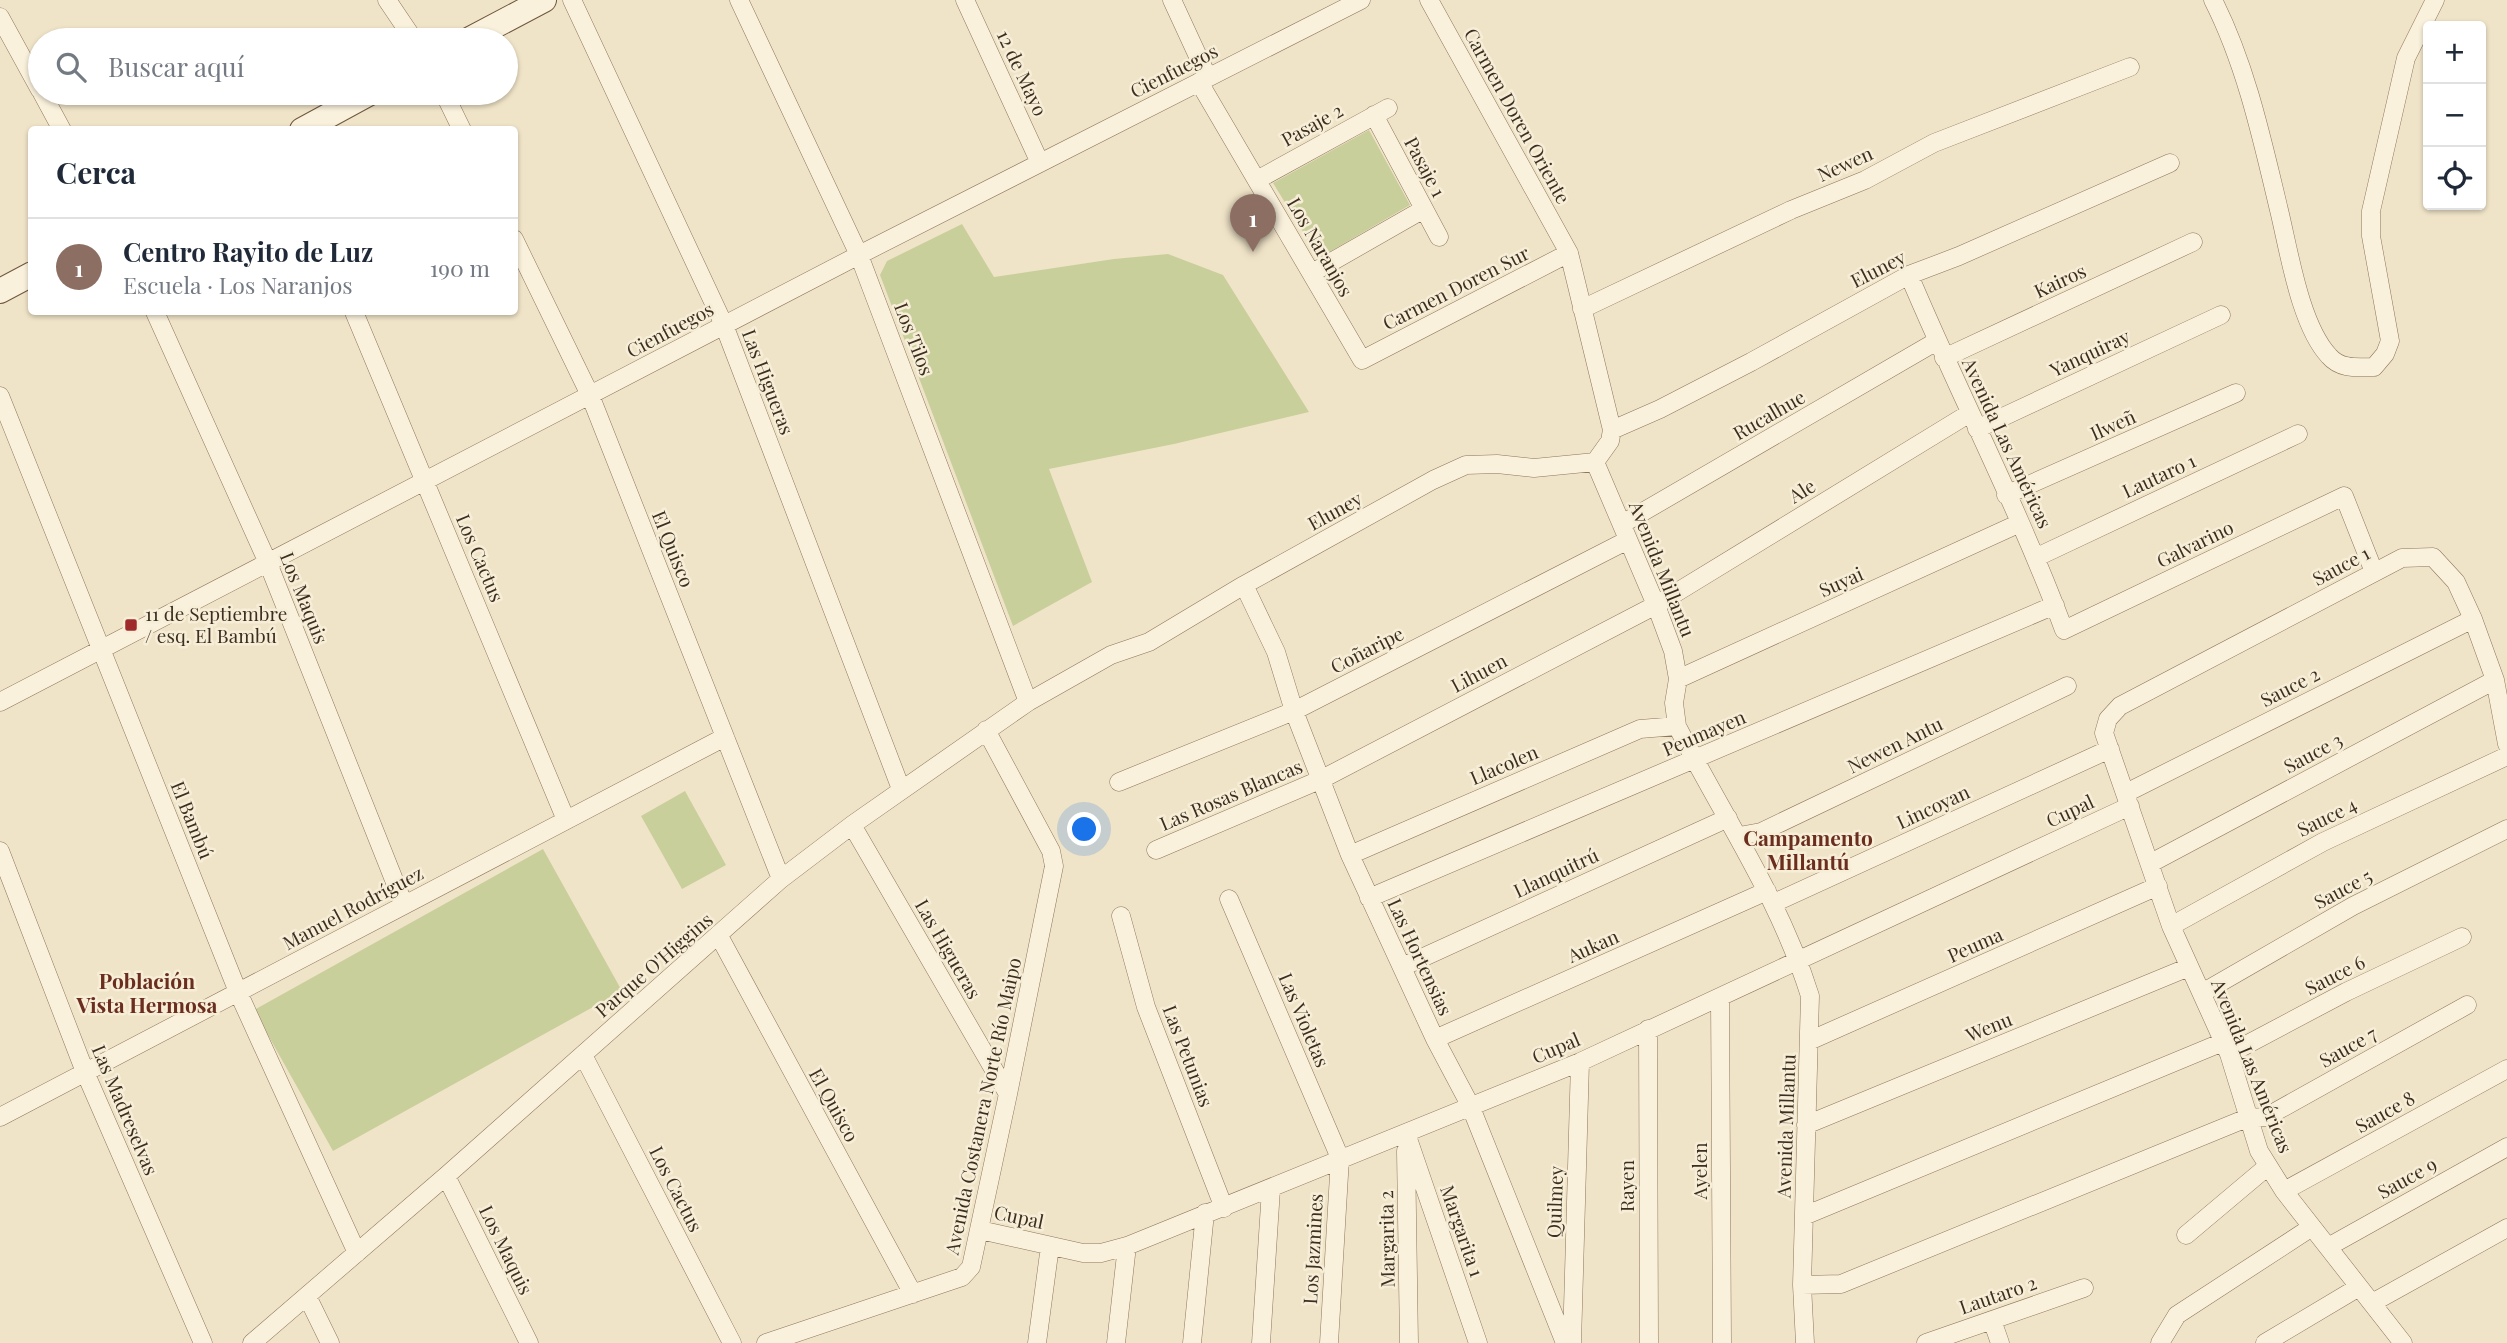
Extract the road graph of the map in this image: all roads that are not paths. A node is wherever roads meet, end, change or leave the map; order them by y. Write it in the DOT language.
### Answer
graph roads {
  1 [pos="387,0"];
  2 [pos="544,0"];
  3 [pos="572,0"];
  4 [pos="739,0"];
  5 [pos="965,0"];
  6 [pos="1172,0"];
  7 [pos="1321,0"];
  8 [pos="1361,0"];
  9 [pos="1429,0"];
  10 [pos="2213,0"];
  11 [pos="2435,0"];
  12 [pos="0,17"];
  13 [pos="1328,17"];
  14 [pos="406,28"];
  15 [pos="491,28"];
  16 [pos="2130,67"];
  17 [pos="28,68"];
  18 [pos="1204,80"];
  19 [pos="49,105"];
  20 [pos="348,105"];
  21 [pos="450,105"];
  22 [pos="1381,112"];
  23 [pos="60,126"];
  24 [pos="309,126"];
  25 [pos="460,126"];
  26 [pos="1040,163"];
  27 [pos="2170,163"];
  28 [pos="1257,180"];
  29 [pos="1424,209"];
  30 [pos="1439,237"];
  31 [pos="2193,242"];
  32 [pos="518,247"];
  33 [pos="1569,253"];
  34 [pos="859,255"];
  35 [pos="1311,273"];
  36 [pos="1909,275"];
  37 [pos="28,276"];
  38 [pos="0,291"];
  39 [pos="1582,309"];
  40 [pos="156,315"];
  41 [pos="355,315"];
  42 [pos="2221,315"];
  43 [pos="723,325"];
  44 [pos="1937,341"];
  45 [pos="1944,358"];
  46 [pos="1362,360"];
  47 [pos="2236,393"];
  48 [pos="590,395"];
  49 [pos="0,397"];
  50 [pos="1973,421"];
  51 [pos="1612,430"];
  52 [pos="2298,433"];
  53 [pos="1595,463"];
  54 [pos="425,481"];
  55 [pos="2006,495"];
  56 [pos="2020,523"];
  57 [pos="1625,532"];
  58 [pos="2037,557"];
  59 [pos="268,563"];
  60 [pos="2374,572"];
  61 [pos="1244,585"];
  62 [pos="1656,605"];
  63 [pos="2055,605"];
  64 [pos="2473,619"];
  65 [pos="2064,630"];
  66 [pos="101,649"];
  67 [pos="1111,655"];
  68 [pos="1678,679"];
  69 [pos="2495,680"];
  70 [pos="2067,686"];
  71 [pos="0,702"];
  72 [pos="1028,702"];
  73 [pos="1294,710"];
  74 [pos="1677,726"];
  75 [pos="986,730"];
  76 [pos="725,737"];
  77 [pos="2107,741"];
  78 [pos="2507,744"];
  79 [pos="2507,756"];
  80 [pos="1694,760"];
  81 [pos="1322,779"];
  82 [pos="1119,782"];
  83 [pos="901,789"];
  84 [pos="2128,800"];
  85 [pos="1728,818"];
  86 [pos="566,820"];
  87 [pos="852,824"];
  88 [pos="2507,829"];
  89 [pos="1739,835"];
  90 [pos="1156,850"];
  91 [pos="0,851"];
  92 [pos="1350,855"];
  93 [pos="2151,863"];
  94 [pos="781,879"];
  95 [pos="2158,886"];
  96 [pos="1771,897"];
  97 [pos="1369,898"];
  98 [pos="1229,899"];
  99 [pos="404,905"];
  100 [pos="1121,916"];
  101 [pos="2171,926"];
  102 [pos="719,936"];
  103 [pos="2462,937"];
  104 [pos="1799,961"];
  105 [pos="1402,967"];
  106 [pos="2189,967"];
  107 [pos="238,992"];
  108 [pos="2202,993"];
  109 [pos="1720,998"];
  110 [pos="2467,1005"];
  111 [pos="1647,1029"];
  112 [pos="1435,1039"];
  113 [pos="1809,1041"];
  114 [pos="2226,1048"];
  115 [pos="583,1055"];
  116 [pos="1580,1062"];
  117 [pos="2507,1069"];
  118 [pos="85,1072"];
  119 [pos="1008,1094"];
  120 [pos="1470,1105"];
  121 [pos="0,1117"];
  122 [pos="2247,1118"];
  123 [pos="1806,1125"];
  124 [pos="1406,1133"];
  125 [pos="2507,1147"];
  126 [pos="1340,1158"];
  127 [pos="2269,1166"];
  128 [pos="446,1176"];
  129 [pos="1271,1189"];
  130 [pos="2284,1191"];
  131 [pos="1224,1208"];
  132 [pos="1205,1213"];
  133 [pos="1804,1216"];
  134 [pos="2312,1227"];
  135 [pos="2507,1228"];
  136 [pos="980,1230"];
  137 [pos="2186,1235"];
  138 [pos="1050,1245"];
  139 [pos="1127,1246"];
  140 [pos="2328,1247"];
  141 [pos="356,1253"];
  142 [pos="1802,1285"];
  143 [pos="2359,1287"];
  144 [pos="2084,1288"];
  145 [pos="913,1294"];
  146 [pos="307,1296"];
  147 [pos="2372,1303"];
  148 [pos="1992,1320"];
  149 [pos="203,1343"];
  150 [pos="252,1343"];
  151 [pos="330,1343"];
  152 [pos="529,1343"];
  153 [pos="732,1343"];
  154 [pos="766,1343"];
  155 [pos="1037,1343"];
  156 [pos="1116,1343"];
  157 [pos="1192,1343"];
  158 [pos="1261,1343"];
  159 [pos="1329,1343"];
  160 [pos="1409,1343"];
  161 [pos="1478,1343"];
  162 [pos="1565,1343"];
  163 [pos="1572,1343"];
  164 [pos="1649,1343"];
  165 [pos="1723,1343"];
  166 [pos="1805,1343"];
  167 [pos="1926,1343"];
  168 [pos="2000,1343"];
  169 [pos="2160,1343"];
  170 [pos="2265,1343"];
  171 [pos="2403,1343"];
  1 -- 14 [label="street"];
  2 -- 15 [label="street"];
  3 -- 43 [label="street, Las Higueras"];
  4 -- 34 [label="street, Los Tilos"];
  5 -- 26 [label="street, 12 de Mayo"];
  6 -- 18 [label="street, Los Naranjos"];
  7 -- 13 [label="street"];
  8 -- 13 [label="street, Cienfuegos"];
  9 -- 33 [label="street, Carmen Doren Oriente"];
  10 -- 11 [label="street"];
  12 -- 17 [label="street"];
  13 -- 18 [label="street, Cienfuegos"];
  16 -- 39 [label="street, Newen"];
  18 -- 26 [label="street, Cienfuegos"];
  18 -- 28 [label="street, Los Naranjos"];
  19 -- 23 [label="street"];
  20 -- 24 [label="street"];
  21 -- 25 [label="street"];
  22 -- 28 [label="street, Pasaje 2"];
  22 -- 29 [label="street, Pasaje 1"];
  26 -- 34 [label="street, Cienfuegos"];
  27 -- 36 [label="street, Eluney"];
  28 -- 35 [label="street, Los Naranjos"];
  29 -- 30 [label="street, Pasaje 1"];
  29 -- 35 [label="street"];
  31 -- 45 [label="street, Kairos"];
  32 -- 48 [label="street, El Quisco"];
  33 -- 39 [label="street"];
  33 -- 46 [label="street, Carmen Doren Sur"];
  34 -- 43 [label="street, Cienfuegos"];
  34 -- 72 [label="street, Los Tilos"];
  35 -- 46 [label="street, Los Naranjos"];
  36 -- 44 [label="street, Avenida Las Américas"];
  36 -- 51 [label="street, Eluney"];
  37 -- 38 [label="street"];
  39 -- 51 [label="street"];
  40 -- 59 [label="street, Los Maquis"];
  41 -- 54 [label="street, Los Cactus"];
  42 -- 50 [label="street, Yanquiray"];
  43 -- 48 [label="street, Cienfuegos"];
  43 -- 83 [label="street, Las Higueras"];
  44 -- 45 [label="street, Avenida Las Américas"];
  44 -- 57 [label="street, Rucalhue"];
  45 -- 50 [label="street, Avenida Las Américas"];
  47 -- 55 [label="street, Ilweñ"];
  48 -- 54 [label="street, Cienfuegos"];
  48 -- 76 [label="street, El Quisco"];
  49 -- 66 [label="street, El Bambú"];
  50 -- 55 [label="street, Avenida Las Américas"];
  50 -- 62 [label="street, Ale"];
  51 -- 53 [label="street"];
  52 -- 58 [label="street, Lautaro 1"];
  53 -- 57 [label="street, Avenida Millantu"];
  53 -- 61 [label="street, Eluney"];
  54 -- 59 [label="street, Cienfuegos"];
  54 -- 86 [label="street, Los Cactus"];
  55 -- 56 [label="street, Avenida Las Américas"];
  56 -- 58 [label="street, Avenida Las Américas"];
  56 -- 68 [label="street, Suyai"];
  57 -- 62 [label="street, Avenida Millantu"];
  57 -- 73 [label="street, Coñaripe"];
  58 -- 63 [label="street, Avenida Las Américas"];
  59 -- 66 [label="street, Cienfuegos"];
  59 -- 99 [label="street, Los Maquis"];
  60 -- 64 [label="street, Sauce 1"];
  60 -- 65 [label="street, Galvarino"];
  60 -- 77 [label="street, Sauce 1"];
  61 -- 67 [label="street, Eluney"];
  61 -- 73 [label="street, Las Hortensias"];
  62 -- 68 [label="street, Avenida Millantu"];
  62 -- 81 [label="street, Lihuen"];
  63 -- 65 [label="street, Avenida Las Américas"];
  63 -- 80 [label="street, Peumayen"];
  64 -- 69 [label="street, Sauce 1"];
  64 -- 84 [label="street, Sauce 2"];
  66 -- 71 [label="street, Cienfuegos"];
  66 -- 107 [label="street, El Bambú"];
  67 -- 72 [label="street, Parque O'Higgins"];
  68 -- 74 [label="street, Avenida Millantu"];
  69 -- 78 [label="street, Sauce 1"];
  69 -- 93 [label="street, Sauce 3"];
  70 -- 89 [label="street, Newen Antu"];
  72 -- 75 [label="street, Parque O'Higgins"];
  73 -- 81 [label="street, Las Hortensias"];
  73 -- 82 [label="street, Coñaripe"];
  74 -- 80 [label="street, Avenida Millantu"];
  74 -- 92 [label="street, Llacolen"];
  75 -- 83 [label="street, Parque O'Higgins"];
  75 -- 119 [label="street, Avenida Costanera Norte Río Maipo"];
  76 -- 86 [label="street, Manuel Rodríguez"];
  76 -- 94 [label="street, El Quisco"];
  77 -- 84 [label="street, Avenida Las Américas"];
  77 -- 96 [label="street, Lincoyan"];
  79 -- 101 [label="street, Sauce 4"];
  80 -- 85 [label="street, Avenida Millantu"];
  80 -- 97 [label="street, Peumayen"];
  81 -- 90 [label="street, Las Rosas Blancas"];
  81 -- 92 [label="street, Las Hortensias"];
  83 -- 87 [label="street, Parque O'Higgins"];
  84 -- 93 [label="street, Avenida Las Américas"];
  84 -- 104 [label="street, Cupal"];
  85 -- 89 [label="street, Avenida Millantu"];
  85 -- 105 [label="street, Llanquitrú"];
  86 -- 99 [label="street, Manuel Rodríguez"];
  87 -- 94 [label="street, Parque O'Higgins"];
  87 -- 119 [label="street, Las Higueras"];
  88 -- 108 [label="street, Sauce 5"];
  89 -- 96 [label="street, Avenida Millantu"];
  91 -- 118 [label="street, Las Madreselvas"];
  92 -- 97 [label="street, Las Hortensias"];
  93 -- 95 [label="street, Avenida Las Américas"];
  94 -- 102 [label="street, Parque O'Higgins"];
  95 -- 101 [label="street, Avenida Las Américas"];
  95 -- 113 [label="street, Peuma"];
  96 -- 104 [label="street, Avenida Millantu"];
  96 -- 112 [label="street, Aukan"];
  97 -- 105 [label="street, Las Hortensias"];
  98 -- 126 [label="street, Las Violetas"];
  99 -- 107 [label="street, Manuel Rodríguez"];
  100 -- 131 [label="street, Las Petunias"];
  101 -- 106 [label="street, Avenida Las Américas"];
  102 -- 115 [label="street, Parque O'Higgins"];
  102 -- 145 [label="street, El Quisco"];
  103 -- 114 [label="street, Sauce 6"];
  104 -- 109 [label="street, Cupal"];
  104 -- 113 [label="street, Avenida Millantu"];
  105 -- 112 [label="street, Las Hortensias"];
  106 -- 108 [label="street, Avenida Las Américas"];
  106 -- 123 [label="street, Wenu"];
  107 -- 118 [label="street, Manuel Rodríguez"];
  107 -- 141 [label="street, El Bambú"];
  108 -- 114 [label="street, Avenida Las Américas"];
  109 -- 111 [label="street, Cupal"];
  109 -- 165 [label="street, Ayelen"];
  110 -- 122 [label="street, Sauce 7"];
  111 -- 116 [label="street, Cupal"];
  111 -- 164 [label="street, Rayen"];
  112 -- 120 [label="street, Las Hortensias"];
  113 -- 123 [label="street, Avenida Millantu"];
  114 -- 122 [label="street, Avenida Las Américas"];
  114 -- 133 [label="street, Sauce 6"];
  115 -- 128 [label="street, Parque O'Higgins"];
  115 -- 153 [label="street, Los Cactus"];
  116 -- 120 [label="street, Cupal"];
  116 -- 163 [label="street, Quilmey"];
  117 -- 130 [label="street, Sauce 8"];
  118 -- 121 [label="street, Manuel Rodríguez"];
  118 -- 149 [label="street, Las Madreselvas"];
  119 -- 136 [label="street, Avenida Costanera Norte Río Maipo"];
  120 -- 124 [label="street, Cupal"];
  120 -- 162 [label="street, Las Hortensias"];
  122 -- 127 [label="street, Avenida Las Américas"];
  122 -- 142 [label="street, Sauce 7"];
  123 -- 133 [label="street, Avenida Millantu"];
  124 -- 126 [label="street, Cupal"];
  124 -- 160 [label="street, Margarita 2"];
  124 -- 161 [label="street, Margarita 1"];
  125 -- 140 [label="street, Sauce 9"];
  126 -- 129 [label="street, Cupal"];
  126 -- 159 [label="street, Los Jazmines"];
  127 -- 130 [label="street, Avenida Las Américas"];
  127 -- 137 [label="street"];
  128 -- 141 [label="street, Parque O'Higgins"];
  128 -- 152 [label="street, Los Maquis"];
  129 -- 131 [label="street, Cupal"];
  129 -- 158 [label="street"];
  130 -- 134 [label="street, Avenida Las Américas"];
  131 -- 132 [label="street, Cupal"];
  132 -- 139 [label="street, Cupal"];
  132 -- 157 [label="street"];
  133 -- 142 [label="street, Avenida Millantu"];
  134 -- 140 [label="street, Avenida Las Américas"];
  134 -- 169 [label="street"];
  135 -- 147 [label="street"];
  136 -- 138 [label="street, Cupal"];
  136 -- 145 [label="street, Avenida Costanera Norte Río Maipo"];
  138 -- 139 [label="street, Cupal"];
  138 -- 155 [label="street"];
  139 -- 156 [label="street"];
  140 -- 143 [label="street, Avenida Las Américas"];
  141 -- 146 [label="street, Parque O'Higgins"];
  142 -- 166 [label="street, Avenida Millantu"];
  143 -- 147 [label="street, Avenida Las Américas"];
  143 -- 170 [label="street"];
  144 -- 148 [label="street, Lautaro 2"];
  145 -- 154 [label="street, Avenida Costanera Norte Río Maipo"];
  146 -- 150 [label="street, Parque O'Higgins"];
  146 -- 151 [label="street"];
  147 -- 171 [label="street, Avenida Las Américas"];
  148 -- 167 [label="street, Lautaro 2"];
  148 -- 168 [label="street"];
}
